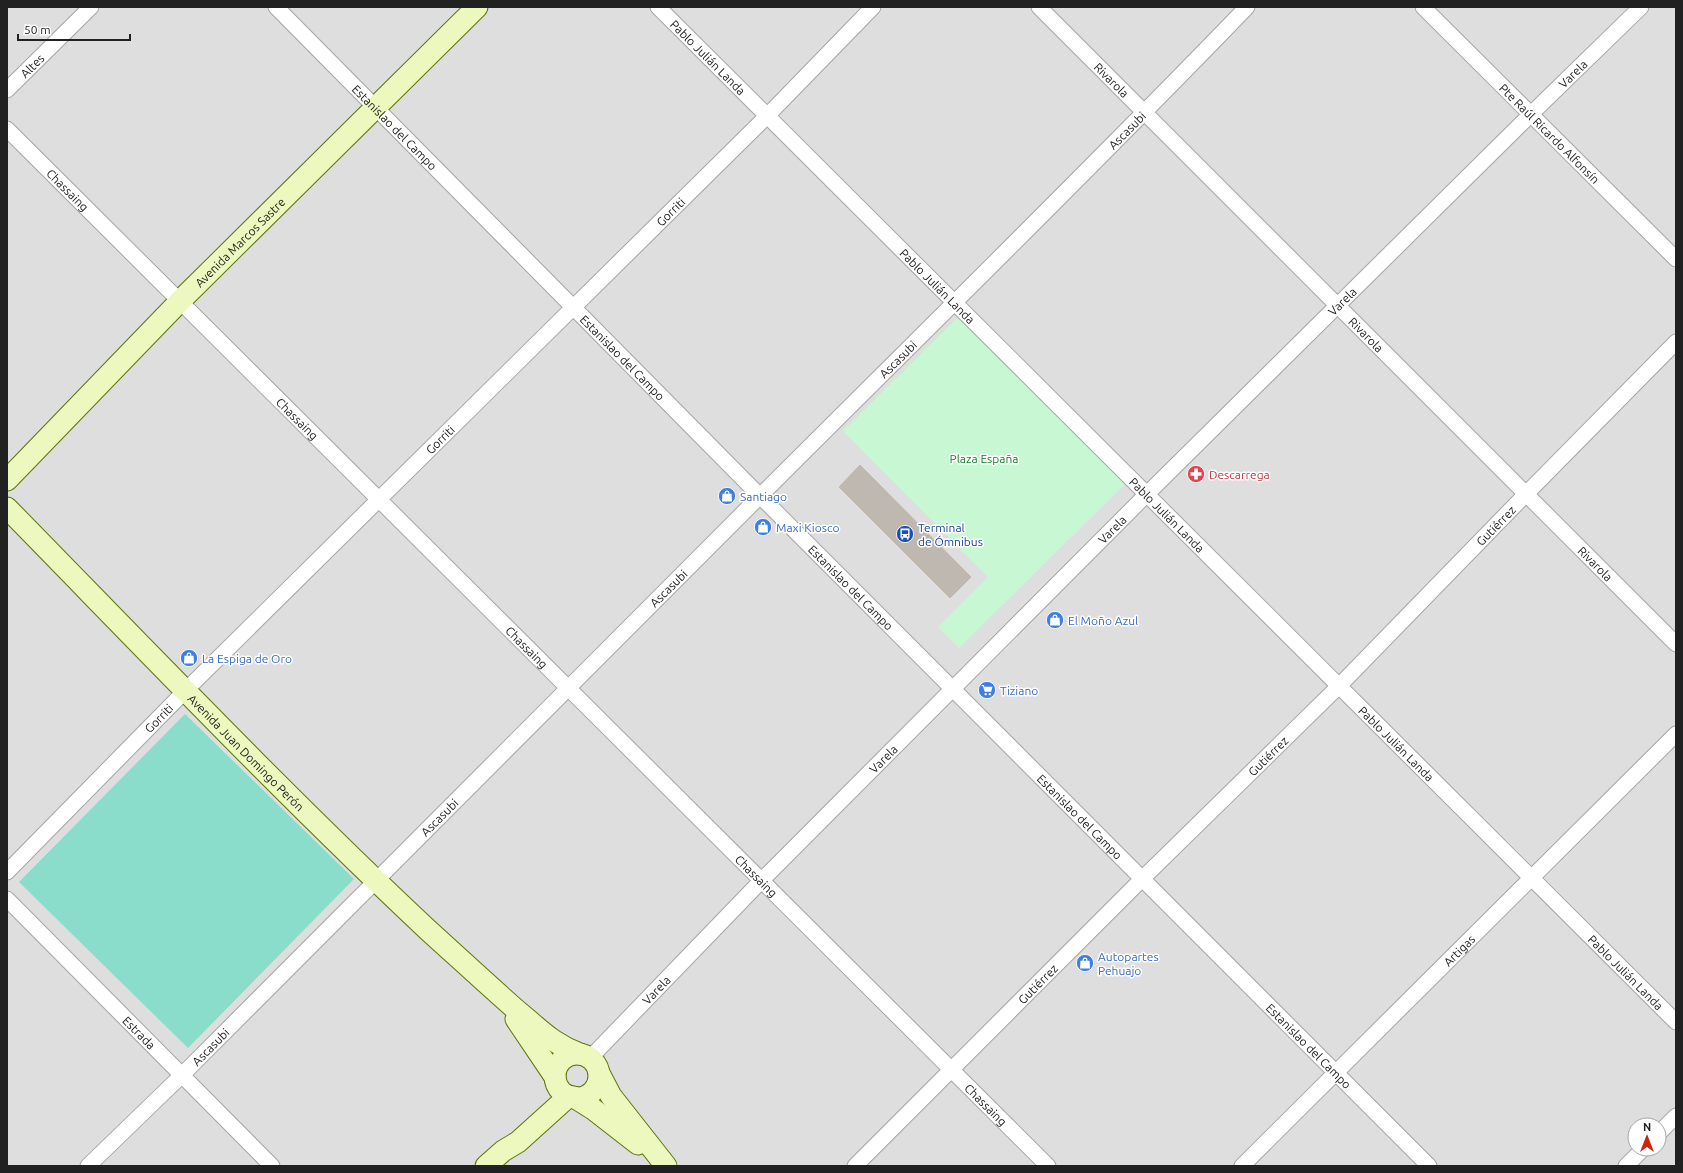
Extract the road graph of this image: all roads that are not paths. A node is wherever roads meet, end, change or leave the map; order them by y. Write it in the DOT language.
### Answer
graph roads {
  1 [pos="91,7"];
  2 [pos="276,7"];
  3 [pos="477,7"];
  4 [pos="658,7"];
  5 [pos="873,7"];
  6 [pos="1039,7"];
  7 [pos="1247,7"];
  8 [pos="1423,7"];
  9 [pos="1641,7"];
  10 [pos="7,90"];
  11 [pos="376,107"];
  12 [pos="1145,113"];
  13 [pos="1531,114"];
  14 [pos="767,116"];
  15 [pos="7,129"];
  16 [pos="1676,259"];
  17 [pos="180,301"];
  18 [pos="955,303"];
  19 [pos="1339,306"];
  20 [pos="574,307"];
  21 [pos="1676,342"];
  22 [pos="7,480"];
  23 [pos="7,485"];
  24 [pos="1146,494"];
  25 [pos="1526,494"];
  26 [pos="760,496"];
  27 [pos="378,499"];
  28 [pos="7,502"];
  29 [pos="7,508"];
  30 [pos="1676,644"];
  31 [pos="1339,686"];
  32 [pos="569,689"];
  33 [pos="953,689"];
  34 [pos="185,691"];
  35 [pos="1676,734"];
  36 [pos="7,872"];
  37 [pos="1531,877"];
  38 [pos="1143,878"];
  39 [pos="375,880"];
  40 [pos="761,881"];
  41 [pos="7,899"];
  42 [pos="493,990"];
  43 [pos="1676,1022"];
  44 [pos="590,1062"];
  45 [pos="952,1070"];
  46 [pos="1336,1072"];
  47 [pos="182,1075"];
  48 [pos="555,1079"];
  49 [pos="571,1097"];
  50 [pos="1676,1116"];
  51 [pos="1667,1125"];
  52 [pos="503,1151"];
  53 [pos="1635,1157"];
  54 [pos="665,1165"];
  55 [pos="88,1166"];
  56 [pos="272,1166"];
  57 [pos="486,1166"];
  58 [pos="855,1166"];
  59 [pos="1048,1166"];
  60 [pos="1242,1166"];
  61 [pos="1429,1166"];
  62 [pos="1626,1166"];
  1 -- 10 [label="street, Altes"];
  2 -- 11 [label="street, Estanislao del Campo"];
  3 -- 11 [label="main road, Avenida Marcos Sastre"];
  4 -- 14 [label="street, Pablo Julián Landa"];
  5 -- 14 [label="street, Gorriti"];
  6 -- 12 [label="street, Rivarola"];
  7 -- 12 [label="street, Ascasubi"];
  8 -- 13 [label="street, Pte Raúl Ricardo Alfonsín"];
  9 -- 13 [label="street, Varela"];
  11 -- 17 [label="main road, Avenida Marcos Sastre"];
  11 -- 20 [label="street, Estanislao del Campo"];
  12 -- 18 [label="street, Ascasubi"];
  12 -- 19 [label="street, Rivarola"];
  13 -- 16 [label="street, Pte Raúl Ricardo Alfonsín"];
  13 -- 19 [label="street, Varela"];
  14 -- 18 [label="street, Pablo Julián Landa"];
  14 -- 20 [label="street, Gorriti"];
  15 -- 17 [label="street, Chassaing"];
  17 -- 22 [label="main road, Avenida Marcos Sastre"];
  17 -- 27 [label="street, Chassaing"];
  18 -- 24 [label="street, Pablo Julián Landa"];
  18 -- 26 [label="street, Ascasubi"];
  19 -- 24 [label="street, Varela"];
  19 -- 25 [label="street, Rivarola"];
  20 -- 26 [label="street, Estanislao del Campo"];
  20 -- 27 [label="street, Gorriti"];
  21 -- 25 [label="street, Gutiérrez"];
  23 -- 28 [label="main road"];
  24 -- 31 [label="street, Pablo Julián Landa"];
  24 -- 33 [label="street, Varela"];
  25 -- 30 [label="street, Rivarola"];
  25 -- 31 [label="street, Gutiérrez"];
  26 -- 32 [label="street, Ascasubi"];
  26 -- 33 [label="street, Estanislao del Campo"];
  27 -- 32 [label="street, Chassaing"];
  27 -- 34 [label="street, Gorriti"];
  29 -- 34 [label="main road, Avenida Juan Domingo Perón"];
  31 -- 37 [label="street, Pablo Julián Landa"];
  31 -- 38 [label="street, Gutiérrez"];
  32 -- 39 [label="street, Ascasubi"];
  32 -- 40 [label="street, Chassaing"];
  33 -- 38 [label="street, Estanislao del Campo"];
  33 -- 40 [label="street, Varela"];
  34 -- 36 [label="street, Gorriti"];
  34 -- 39 [label="main road, Avenida Juan Domingo Perón"];
  35 -- 37 [label="street, Artigas"];
  37 -- 43 [label="street, Pablo Julián Landa"];
  37 -- 46 [label="street, Artigas"];
  38 -- 45 [label="street, Gutiérrez"];
  38 -- 46 [label="street, Estanislao del Campo"];
  39 -- 42 [label="main road, Avenida Juan Domingo Perón"];
  39 -- 47 [label="street, Ascasubi"];
  40 -- 44 [label="street, Varela"];
  40 -- 45 [label="street, Chassaing"];
  41 -- 47 [label="street, Estrada"];
  42 -- 44 [label="main road, Avenida Juan Domingo Perón"];
  42 -- 48 [label="main road, Avenida Juan Domingo Perón"];
  44 -- 48 [label="main road"];
  44 -- 49 [label="main road"];
  44 -- 54 [label="main road"];
  45 -- 58 [label="street, Gutiérrez"];
  45 -- 59 [label="street, Chassaing"];
  46 -- 60 [label="street, Artigas"];
  46 -- 61 [label="street, Estanislao del Campo"];
  47 -- 55 [label="street, Ascasubi"];
  47 -- 56 [label="street, Estrada"];
  48 -- 49 [label="main road"];
  48 -- 52 [label="main road"];
  49 -- 52 [label="main road"];
  49 -- 54 [label="main road"];
  50 -- 51 [label="street"];
  52 -- 57 [label="main road"];
  53 -- 62 [label="street"];
}
